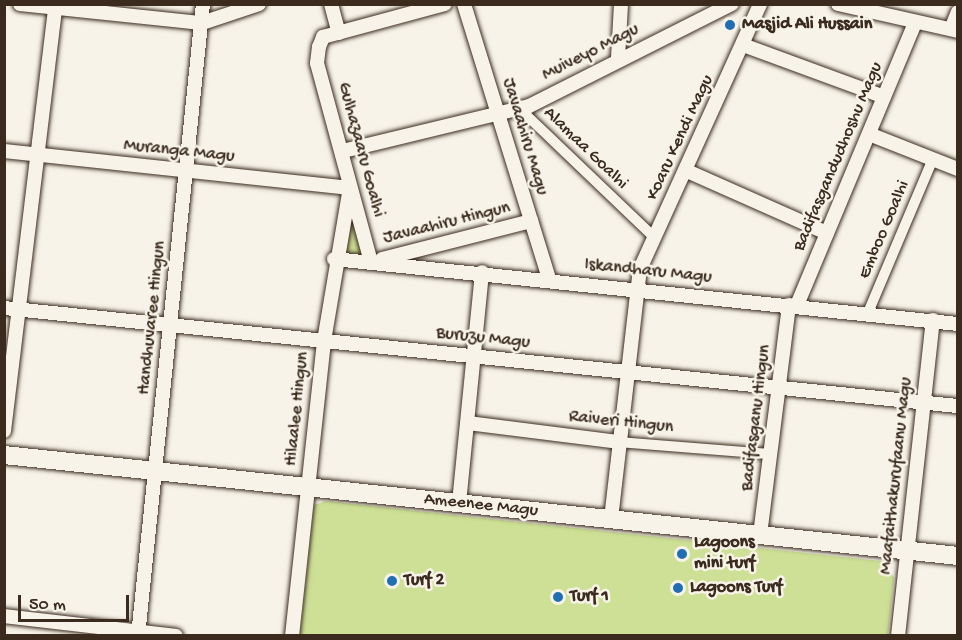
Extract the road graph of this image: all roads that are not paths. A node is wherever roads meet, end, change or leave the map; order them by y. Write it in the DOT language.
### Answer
graph roads {
  1 [pos="20,4"];
  2 [pos="203,4"];
  3 [pos="259,4"];
  4 [pos="331,4"];
  5 [pos="445,4"];
  6 [pos="464,4"];
  7 [pos="621,4"];
  8 [pos="732,4"];
  9 [pos="760,4"];
  10 [pos="838,4"];
  11 [pos="56,6"];
  12 [pos="957,12"];
  13 [pos="202,23"];
  14 [pos="915,23"];
  15 [pos="954,30"];
  16 [pos="339,33"];
  17 [pos="743,45"];
  18 [pos="618,58"];
  19 [pos="884,97"];
  20 [pos="520,109"];
  21 [pos="499,115"];
  22 [pos="869,134"];
  23 [pos="4,151"];
  24 [pos="343,152"];
  25 [pos="38,155"];
  26 [pos="933,159"];
  27 [pos="957,169"];
  28 [pos="186,170"];
  29 [pos="687,171"];
  30 [pos="350,188"];
  31 [pos="531,221"];
  32 [pos="827,233"];
  33 [pos="654,237"];
  34 [pos="334,259"];
  35 [pos="371,262"];
  36 [pos="482,272"];
  37 [pos="550,281"];
  38 [pos="636,288"];
  39 [pos="793,305"];
  40 [pos="4,308"];
  41 [pos="22,310"];
  42 [pos="867,315"];
  43 [pos="933,320"];
  44 [pos="957,324"];
  45 [pos="171,325"];
  46 [pos="324,341"];
  47 [pos="472,356"];
  48 [pos="625,372"];
  49 [pos="778,387"];
  50 [pos="924,402"];
  51 [pos="957,406"];
  52 [pos="468,423"];
  53 [pos="4,431"];
  54 [pos="618,442"];
  55 [pos="770,454"];
  56 [pos="4,455"];
  57 [pos="156,471"];
  58 [pos="308,487"];
  59 [pos="459,503"];
  60 [pos="611,519"];
  61 [pos="760,535"];
  62 [pos="907,551"];
  63 [pos="957,556"];
  64 [pos="4,616"];
  65 [pos="138,634"];
  66 [pos="176,636"];
  67 [pos="292,636"];
  68 [pos="898,636"];
  1 -- 11 [label="street"];
  2 -- 13 [label="street, Handhuvaree Hingun"];
  3 -- 13 [label="street"];
  4 -- 16 [label="street"];
  5 -- 16 [label="street"];
  6 -- 21 [label="street, Javaahiru Magu"];
  7 -- 18 [label="street"];
  8 -- 18 [label="street, Muiveyo Magu"];
  9 -- 17 [label="street, Koaru Kendi Magu"];
  10 -- 14 [label="street"];
  11 -- 13 [label="street"];
  11 -- 25 [label="street"];
  12 -- 15 [label="street"];
  13 -- 28 [label="street, Handhuvaree Hingun"];
  14 -- 15 [label="street"];
  14 -- 19 [label="street, Badifasgandudhoshu Magu"];
  16 -- 24 [label="street, Gulhazaaru Goalhi"];
  17 -- 19 [label="street"];
  17 -- 29 [label="street, Koaru Kendi Magu"];
  18 -- 20 [label="street, Muiveyo Magu"];
  19 -- 22 [label="street, Badifasgandudhoshu Magu"];
  20 -- 21 [label="street, Muiveyo Magu"];
  20 -- 33 [label="street, Alamaa Goalhi"];
  21 -- 24 [label="street, Muiveyo Magu"];
  21 -- 31 [label="street, Javaahiru Magu"];
  22 -- 26 [label="street"];
  22 -- 32 [label="street, Badifasgandudhoshu Magu"];
  23 -- 25 [label="street, Muranga Magu"];
  24 -- 30 [label="street, Gulhazaaru Goalhi"];
  25 -- 28 [label="street, Muranga Magu"];
  25 -- 41 [label="street"];
  26 -- 27 [label="street"];
  26 -- 42 [label="street, Emboo Goalhi"];
  28 -- 30 [label="street, Muranga Magu"];
  28 -- 45 [label="street, Handhuvaree Hingun"];
  29 -- 32 [label="street"];
  29 -- 33 [label="street, Koaru Kendi Magu"];
  30 -- 34 [label="street, Hilaalee Hingun"];
  30 -- 35 [label="street, Gulhazaaru Goalhi"];
  31 -- 35 [label="street, Javaahiru Hingun"];
  31 -- 37 [label="street, Javaahiru Magu"];
  32 -- 39 [label="street, Badifasgandudhoshu Magu"];
  33 -- 38 [label="street, Koaru Kendi Magu"];
  34 -- 35 [label="street, Iskandharu Magu"];
  34 -- 46 [label="street, Hilaalee Hingun"];
  35 -- 36 [label="street, Iskandharu Magu"];
  36 -- 37 [label="street, Iskandharu Magu"];
  36 -- 47 [label="street"];
  37 -- 38 [label="street, Iskandharu Magu"];
  38 -- 39 [label="street, Iskandharu Magu"];
  38 -- 48 [label="street, Koaru Kendi Magu"];
  39 -- 42 [label="street, Iskandharu Magu"];
  39 -- 49 [label="street, Badifasganu Hingun"];
  40 -- 41 [label="street, Buruzu Magu"];
  41 -- 45 [label="street, Buruzu Magu"];
  41 -- 53 [label="street"];
  42 -- 43 [label="street, Iskandharu Magu"];
  43 -- 44 [label="street, Iskandharu Magu"];
  43 -- 50 [label="street, Maafaithakurufaanu Magu"];
  45 -- 46 [label="street, Buruzu Magu"];
  45 -- 57 [label="street, Handhuvaree Hingun"];
  46 -- 47 [label="street, Buruzu Magu"];
  46 -- 58 [label="street, Hilaalee Hingun"];
  47 -- 48 [label="street, Buruzu Magu"];
  47 -- 52 [label="street"];
  48 -- 49 [label="street, Buruzu Magu"];
  48 -- 54 [label="street, Koaru Kendi Magu"];
  49 -- 50 [label="street, Buruzu Magu"];
  49 -- 55 [label="street, Badifasganu Hingun"];
  50 -- 51 [label="street, Buruzu Magu"];
  50 -- 62 [label="street, Maafaithakurufaanu Magu"];
  52 -- 54 [label="street, Raiveri Hingun"];
  52 -- 59 [label="street"];
  54 -- 55 [label="street, Raiveri Hingun"];
  54 -- 60 [label="street, Koaru Kendi Magu"];
  55 -- 61 [label="street, Badifasganu Hingun"];
  56 -- 57 [label="street, Ameenee Magu"];
  57 -- 58 [label="street, Ameenee Magu"];
  57 -- 65 [label="street, Handhuvaree Hingun"];
  58 -- 59 [label="street, Ameenee Magu"];
  58 -- 67 [label="street, Hilaalee Hingun"];
  59 -- 60 [label="street, Ameenee Magu"];
  60 -- 61 [label="street, Ameenee Magu"];
  61 -- 62 [label="street, Ameenee Magu"];
  62 -- 63 [label="street, Ameenee Magu"];
  62 -- 68 [label="street, Maafaithakurufaanu Magu"];
  64 -- 65 [label="street"];
  65 -- 66 [label="street"];
}
